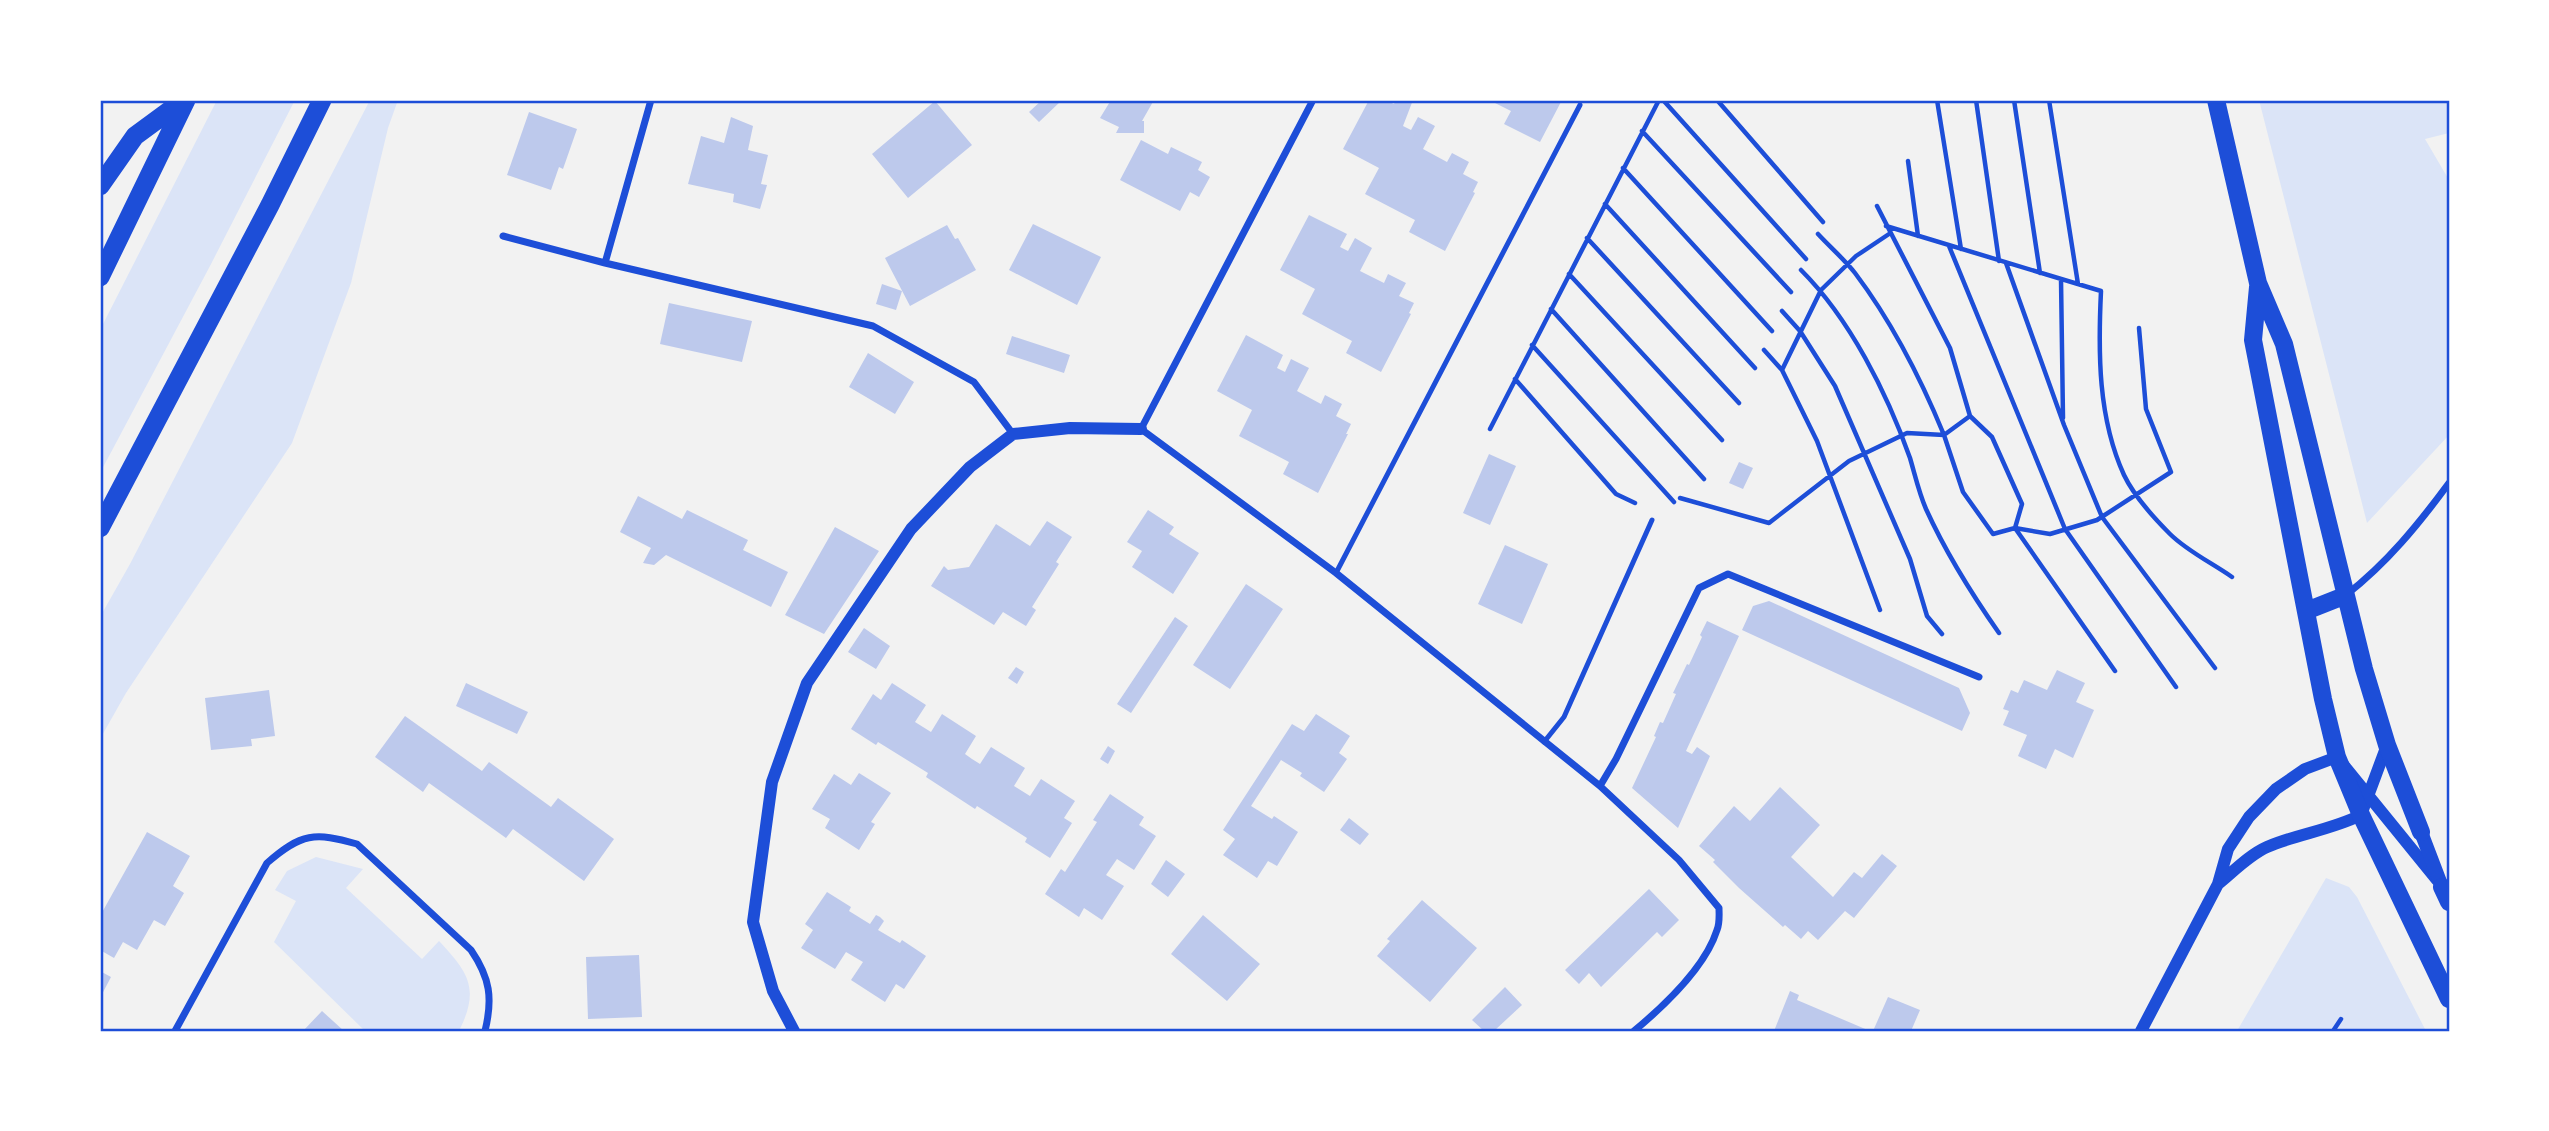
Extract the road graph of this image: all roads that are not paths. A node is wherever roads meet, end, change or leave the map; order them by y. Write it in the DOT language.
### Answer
graph roads {
  1 [pos="185,100"];
  2 [pos="321,100"];
  3 [pos="650,100"];
  4 [pos="1314,100"];
  5 [pos="2216,100"];
  6 [pos="1580,105"];
  7 [pos="100,186"];
  8 [pos="503,236"];
  9 [pos="605,263"];
  10 [pos="100,278"];
  11 [pos="2258,283"];
  12 [pos="1141,429"];
  13 [pos="1013,434"];
  14 [pos="2449,483"];
  15 [pos="1652,520"];
  16 [pos="100,528"];
  17 [pos="1335,573"];
  18 [pos="2344,596"];
  19 [pos="2306,611"];
  20 [pos="1979,677"];
  21 [pos="1544,742"];
  22 [pos="2387,745"];
  23 [pos="2337,757"];
  24 [pos="1600,786"];
  25 [pos="2368,796"];
  26 [pos="2361,816"];
  27 [pos="2421,832"];
  28 [pos="2218,884"];
  29 [pos="2446,894"];
  30 [pos="2449,999"];
  31 [pos="175,1031"];
  32 [pos="485,1031"];
  33 [pos="794,1031"];
  34 [pos="1634,1031"];
  35 [pos="2141,1031"];
  1 -- 7 [label="highway"];
  1 -- 10 [label="highway"];
  2 -- 16 [label="highway"];
  3 -- 9 [label="street"];
  4 -- 12 [label="street"];
  5 -- 11 [label="main road"];
  6 -- 17 [label="lane"];
  8 -- 9 [label="street"];
  9 -- 13 [label="street"];
  11 -- 18 [label="main road"];
  11 -- 19 [label="main road"];
  12 -- 13 [label="street"];
  12 -- 17 [label="street"];
  13 -- 33 [label="street"];
  14 -- 18 [label="street"];
  15 -- 21 [label="lane"];
  17 -- 21 [label="street"];
  18 -- 19 [label="main road"];
  18 -- 22 [label="main road"];
  19 -- 23 [label="main road"];
  20 -- 24 [label="street"];
  21 -- 24 [label="street"];
  22 -- 25 [label="street"];
  22 -- 27 [label="main road"];
  23 -- 25 [label="street"];
  23 -- 26 [label="main road"];
  23 -- 28 [label="street"];
  24 -- 34 [label="street"];
  25 -- 26 [label="street"];
  25 -- 29 [label="street"];
  26 -- 28 [label="street"];
  26 -- 30 [label="main road"];
  27 -- 29 [label="main road"];
  28 -- 35 [label="street"];
  31 -- 32 [label="street"];
}
